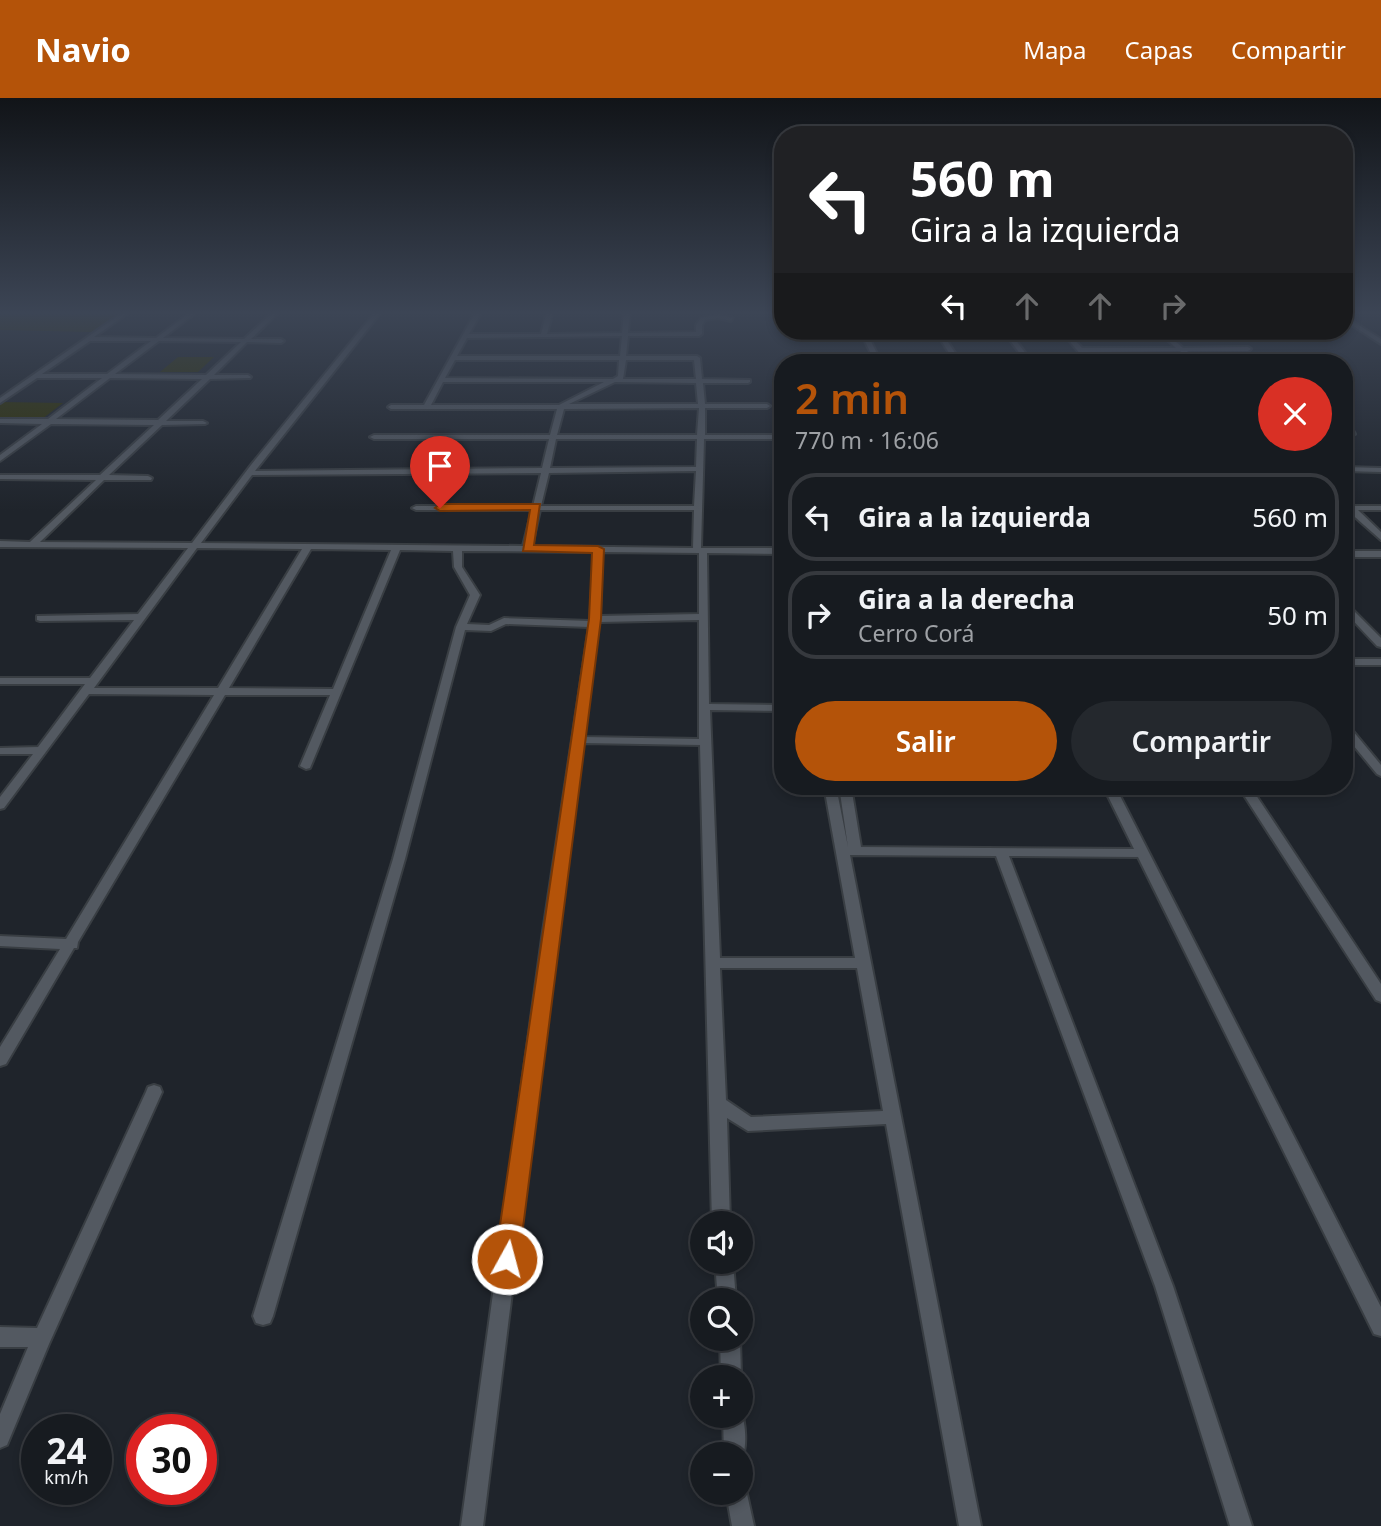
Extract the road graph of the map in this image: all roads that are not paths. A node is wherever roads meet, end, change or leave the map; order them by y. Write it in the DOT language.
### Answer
graph roads {
  1 [pos="206,377"];
  2 [pos="34,378"];
  3 [pos="105,378"];
  4 [pos="326,378"];
  5 [pos="620,378"];
  6 [pos="698,378"];
  7 [pos="441,380"];
  8 [pos="618,380"];
  9 [pos="698,381"];
  10 [pos="748,381"];
  11 [pos="0,401"];
  12 [pos="702,406"];
  13 [pos="767,406"];
  14 [pos="391,407"];
  15 [pos="426,407"];
  16 [pos="561,407"];
  17 [pos="0,421"];
  18 [pos="159,423"];
  19 [pos="202,423"];
  20 [pos="46,424"];
  21 [pos="701,435"];
  22 [pos="552,436"];
  23 [pos="374,437"];
  24 [pos="774,437"];
  25 [pos="0,459"];
  26 [pos="544,468"];
  27 [pos="700,469"];
  28 [pos="1353,469"];
  29 [pos="1381,470"];
  30 [pos="250,473"];
  31 [pos="0,477"];
  32 [pos="102,478"];
  33 [pos="148,478"];
  34 [pos="1353,505"];
  35 [pos="536,507"];
  36 [pos="416,508"];
  37 [pos="699,508"];
  38 [pos="1381,508"];
  39 [pos="1353,510"];
  40 [pos="1381,537"];
  41 [pos="0,544"];
  42 [pos="33,544"];
  43 [pos="197,545"];
  44 [pos="309,547"];
  45 [pos="397,547"];
  46 [pos="457,548"];
  47 [pos="527,549"];
  48 [pos="598,549"];
  49 [pos="700,550"];
  50 [pos="774,551"];
  51 [pos="1353,554"];
  52 [pos="1381,554"];
  53 [pos="1353,615"];
  54 [pos="142,617"];
  55 [pos="704,617"];
  56 [pos="40,618"];
  57 [pos="595,621"];
  58 [pos="461,627"];
  59 [pos="1381,644"];
  60 [pos="1353,662"];
  61 [pos="1381,663"];
  62 [pos="0,681"];
  63 [pos="94,681"];
  64 [pos="86,691"];
  65 [pos="222,692"];
  66 [pos="337,692"];
  67 [pos="704,707"];
  68 [pos="774,708"];
  69 [pos="1353,738"];
  70 [pos="578,740"];
  71 [pos="705,742"];
  72 [pos="42,750"];
  73 [pos="0,751"];
  74 [pos="306,766"];
  75 [pos="1381,772"];
  76 [pos="832,795"];
  77 [pos="845,795"];
  78 [pos="1114,795"];
  79 [pos="1250,795"];
  80 [pos="0,805"];
  81 [pos="848,851"];
  82 [pos="1001,852"];
  83 [pos="1143,853"];
  84 [pos="0,941"];
  85 [pos="72,943"];
  86 [pos="712,963"];
  87 [pos="862,963"];
  88 [pos="1381,996"];
  89 [pos="0,1060"];
  90 [pos="154,1092"];
  91 [pos="718,1103"];
  92 [pos="892,1117"];
  93 [pos="722,1211"];
  94 [pos="264,1316"];
  95 [pos="1381,1327"];
  96 [pos="0,1337"];
  97 [pos="41,1338"];
  98 [pos="0,1438"];
  99 [pos="739,1505"];
  100 [pos="472,1526"];
  101 [pos="743,1526"];
  102 [pos="970,1526"];
  103 [pos="1241,1526"];
  1 -- 18 [label="street"];
  2 -- 11 [label="street"];
  3 -- 20 [label="street"];
  4 -- 30 [label="street"];
  5 -- 8 [label="street"];
  6 -- 9 [label="street"];
  7 -- 8 [label="street"];
  7 -- 15 [label="street"];
  8 -- 9 [label="street"];
  8 -- 16 [label="street"];
  9 -- 10 [label="street"];
  9 -- 12 [label="street"];
  12 -- 13 [label="street"];
  12 -- 16 [label="street"];
  12 -- 21 [label="street"];
  14 -- 15 [label="street"];
  15 -- 16 [label="street"];
  16 -- 22 [label="street"];
  17 -- 20 [label="street"];
  18 -- 19 [label="street"];
  18 -- 20 [label="street"];
  18 -- 32 [label="street"];
  20 -- 25 [label="street"];
  21 -- 22 [label="street"];
  21 -- 24 [label="street"];
  21 -- 27 [label="street"];
  22 -- 23 [label="street"];
  22 -- 26 [label="street"];
  26 -- 27 [label="street"];
  26 -- 30 [label="street"];
  26 -- 35 [label="street"];
  27 -- 37 [label="street"];
  28 -- 29 [label="street"];
  30 -- 43 [label="street"];
  31 -- 32 [label="street"];
  32 -- 33 [label="street"];
  32 -- 42 [label="street"];
  34 -- 38 [label="street"];
  35 -- 36 [label="street"];
  35 -- 37 [label="street"];
  35 -- 47 [label="street"];
  37 -- 49 [label="street"];
  39 -- 40 [label="street"];
  41 -- 42 [label="street"];
  42 -- 43 [label="street"];
  43 -- 44 [label="street"];
  43 -- 54 [label="street"];
  44 -- 45 [label="street"];
  44 -- 65 [label="street"];
  45 -- 46 [label="street"];
  45 -- 66 [label="street"];
  46 -- 47 [label="street"];
  46 -- 58 [label="street"];
  47 -- 48 [label="street"];
  48 -- 49 [label="street"];
  48 -- 57 [label="street"];
  49 -- 50 [label="street"];
  49 -- 55 [label="street"];
  51 -- 52 [label="street"];
  53 -- 59 [label="street"];
  54 -- 56 [label="street"];
  54 -- 63 [label="street"];
  55 -- 57 [label="street"];
  55 -- 67 [label="street"];
  57 -- 58 [label="street"];
  57 -- 70 [label="street"];
  58 -- 94 [label="street"];
  60 -- 61 [label="street"];
  62 -- 63 [label="street"];
  63 -- 64 [label="street"];
  64 -- 65 [label="street"];
  64 -- 72 [label="street"];
  65 -- 66 [label="street"];
  65 -- 85 [label="street"];
  66 -- 74 [label="street"];
  67 -- 68 [label="street"];
  67 -- 71 [label="street"];
  69 -- 75 [label="street"];
  70 -- 71 [label="street"];
  70 -- 100 [label="street"];
  71 -- 86 [label="street"];
  72 -- 73 [label="street"];
  72 -- 80 [label="street"];
  76 -- 81 [label="street"];
  77 -- 81 [label="street"];
  78 -- 83 [label="street"];
  79 -- 88 [label="street"];
  81 -- 82 [label="street"];
  81 -- 87 [label="street"];
  82 -- 83 [label="street"];
  82 -- 103 [label="street"];
  83 -- 95 [label="street"];
  84 -- 85 [label="street"];
  85 -- 89 [label="street"];
  86 -- 87 [label="street"];
  86 -- 91 [label="street"];
  87 -- 92 [label="street"];
  90 -- 97 [label="street"];
  91 -- 92 [label="street"];
  91 -- 93 [label="street"];
  92 -- 102 [label="street"];
  96 -- 97 [label="street"];
  97 -- 98 [label="street"];
  99 -- 101 [label="street"];
}
